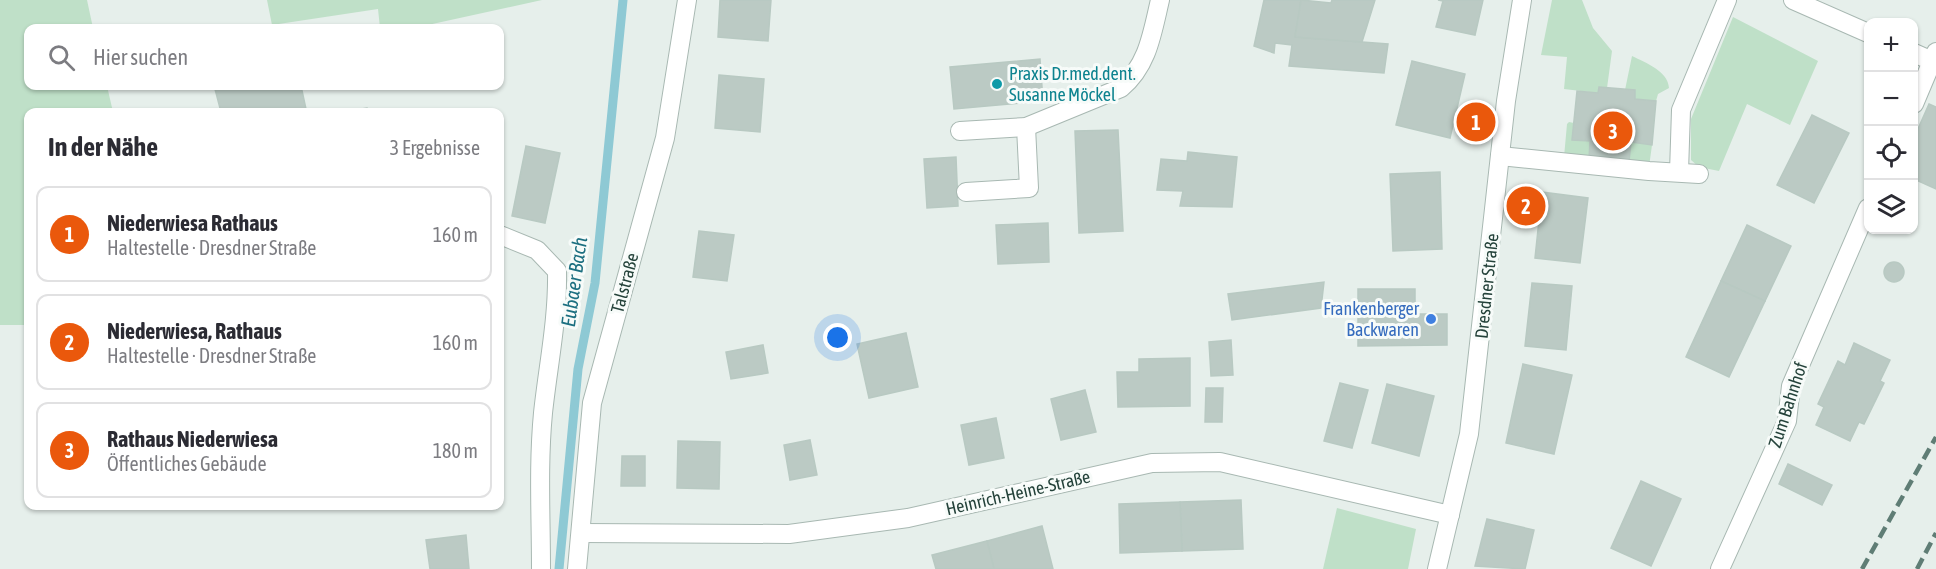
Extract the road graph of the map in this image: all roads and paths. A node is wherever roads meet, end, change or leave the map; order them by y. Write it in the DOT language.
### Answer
graph roads {
  1 [pos="687,0"];
  2 [pos="1160,0"];
  3 [pos="1522,0"];
  4 [pos="1727,0"];
  5 [pos="1793,0"];
  6 [pos="1864,31"];
  7 [pos="1918,54"];
  8 [pos="1934,57"];
  9 [pos="1918,95"];
  10 [pos="1026,127"];
  11 [pos="960,131"];
  12 [pos="1500,156"];
  13 [pos="1679,172"];
  14 [pos="1699,174"];
  15 [pos="966,192"];
  16 [pos="1864,219"];
  17 [pos="504,237"];
  18 [pos="1450,515"];
  19 [pos="581,533"];
  20 [pos="541,569"];
  21 [pos="578,569"];
  22 [pos="1437,569"];
  23 [pos="1720,569"];
  1 -- 19 [label="street, Talstraße"];
  2 -- 10 [label="street"];
  3 -- 12 [label="street, Dresdner Straße"];
  4 -- 13 [label="street"];
  5 -- 6 [label="street"];
  7 -- 8 [label="street"];
  8 -- 9 [label="street"];
  10 -- 11 [label="street"];
  10 -- 15 [label="street"];
  12 -- 13 [label="street"];
  12 -- 18 [label="street, Dresdner Straße"];
  13 -- 14 [label="street"];
  16 -- 23 [label="street, Zum Bahnhof"];
  17 -- 20 [label="street"];
  18 -- 19 [label="street, Heinrich-Heine-Straße"];
  18 -- 22 [label="street, Dresdner Straße"];
  19 -- 21 [label="street, Talstraße"];
}
